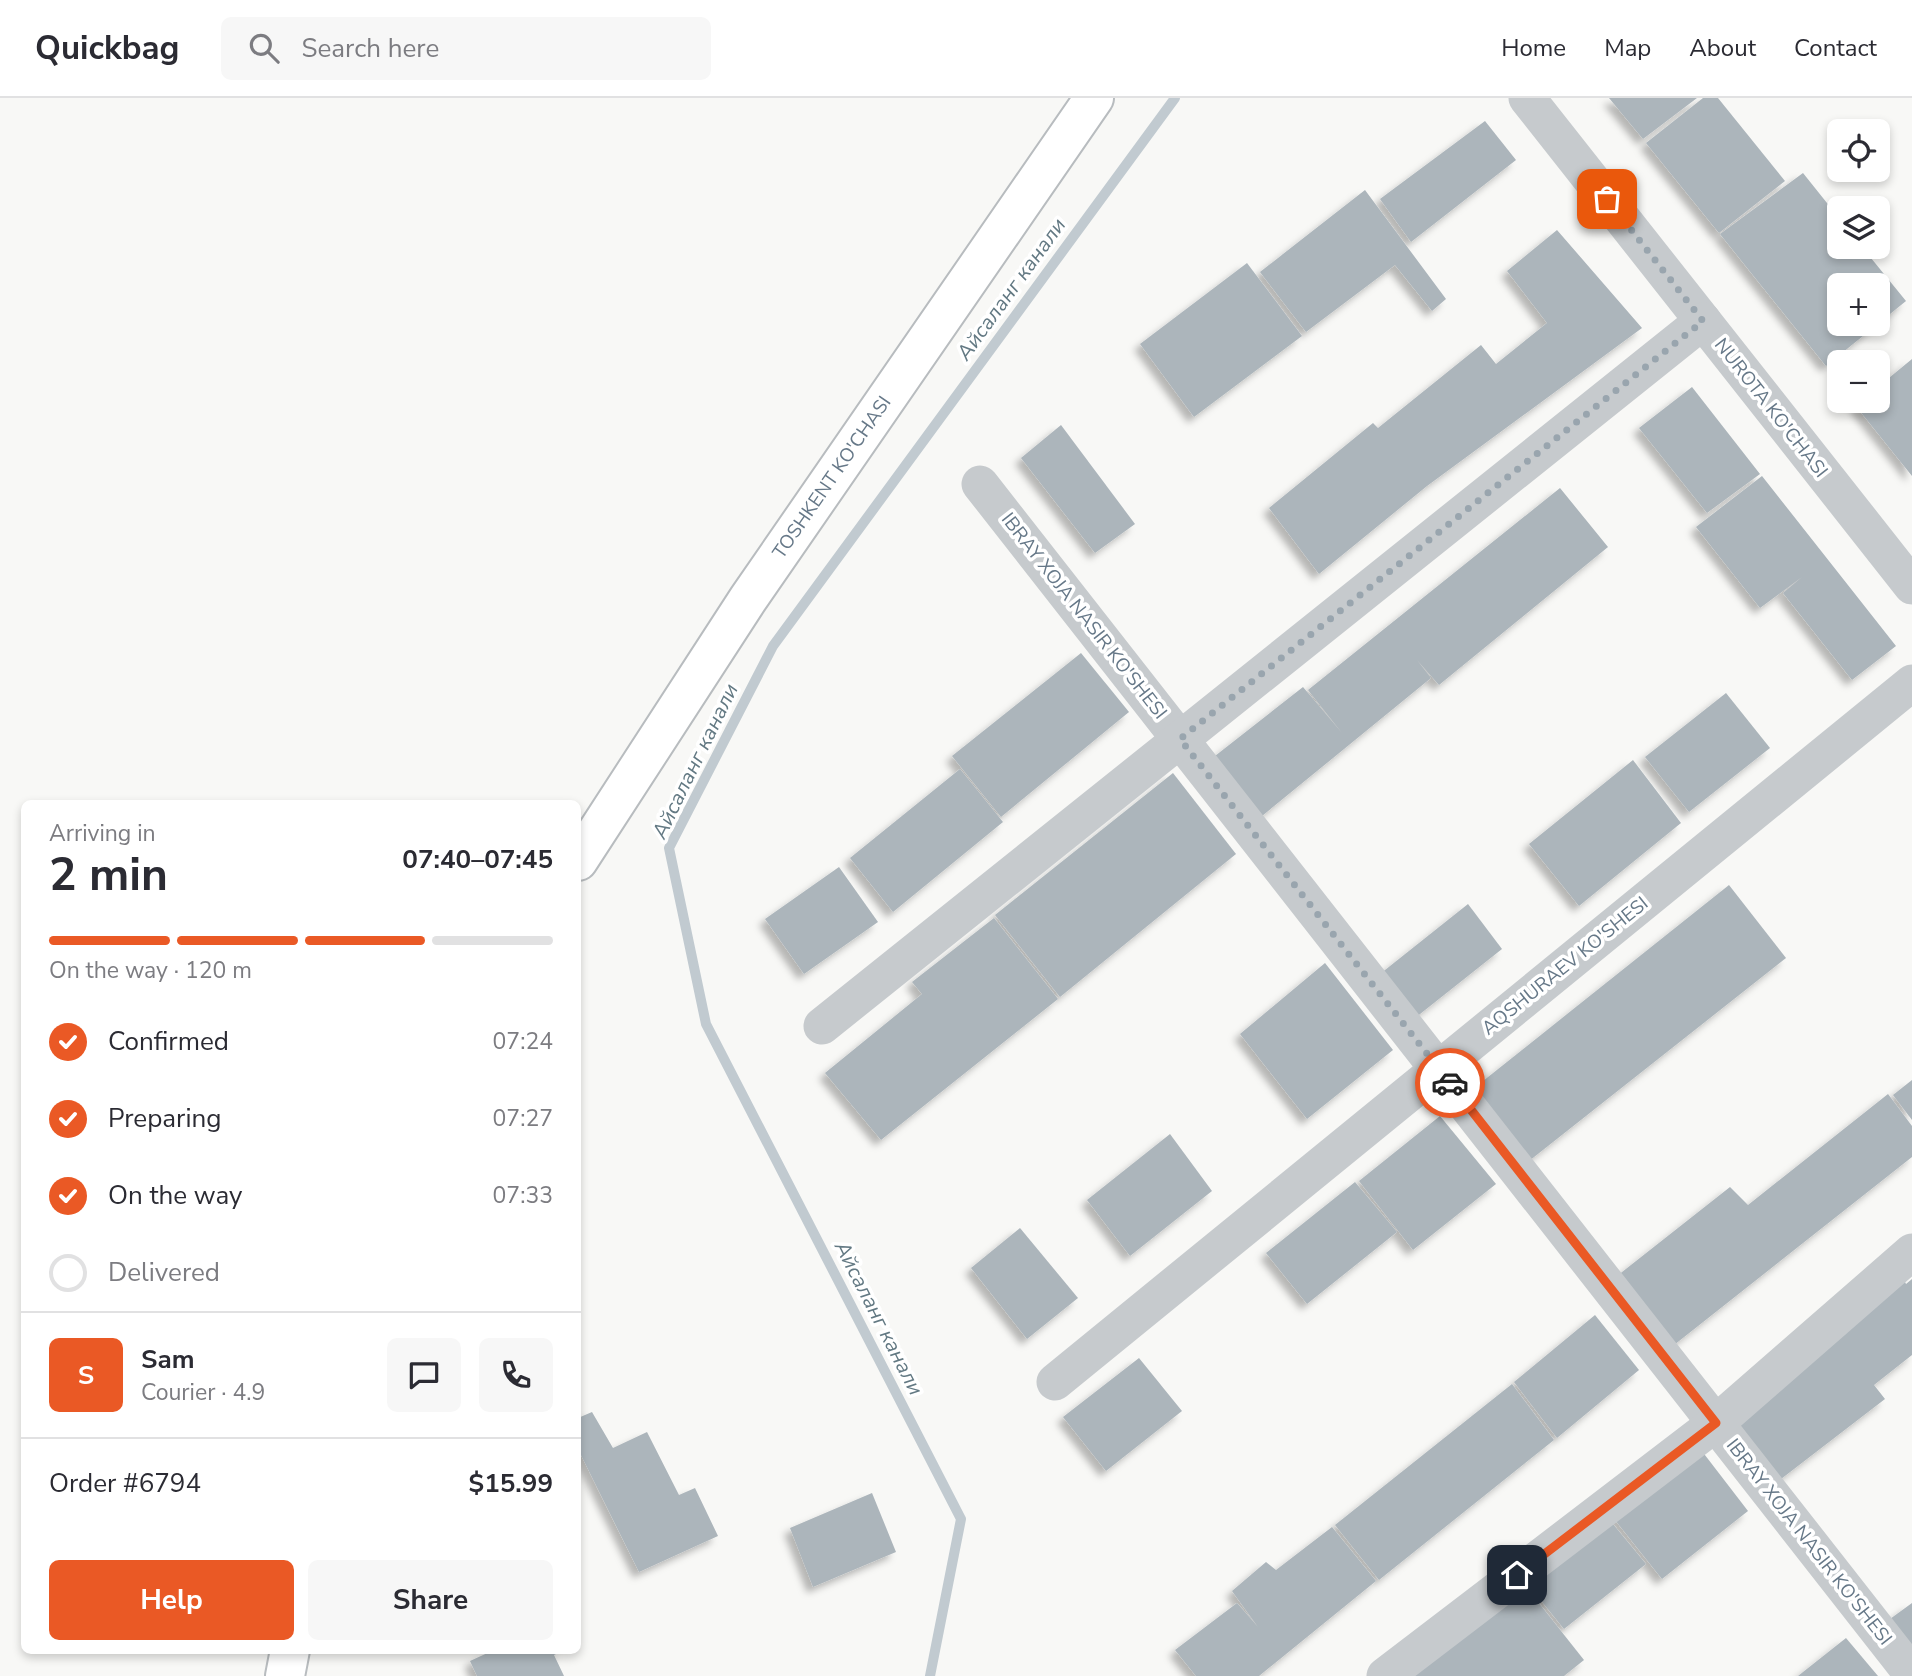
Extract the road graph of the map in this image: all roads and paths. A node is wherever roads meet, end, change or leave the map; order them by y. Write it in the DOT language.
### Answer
graph roads {
  1 [pos="1094,98"];
  2 [pos="1527,98"];
  3 [pos="1703,321"];
  4 [pos="980,484"];
  5 [pos="1912,586"];
  6 [pos="1912,683"];
  7 [pos="1180,739"];
  8 [pos="581,856"];
  9 [pos="822,1026"];
  10 [pos="1439,1069"];
  11 [pos="1912,1252"];
  12 [pos="1055,1382"];
  13 [pos="1716,1423"];
  14 [pos="289,1654"];
  15 [pos="1912,1674"];
  16 [pos="285,1676"];
  17 [pos="1385,1676"];
  1 -- 8 [label="highway, TOSHKENT KO'CHASI"];
  2 -- 3 [label="street, NUROTA KO'CHASI"];
  3 -- 5 [label="street, NUROTA KO'CHASI"];
  3 -- 7 [label="street"];
  4 -- 7 [label="street, IBRAY XOJA NASIR KO'SHESI"];
  6 -- 10 [label="street, AQSHURAEV KO'SHESI"];
  7 -- 9 [label="street"];
  7 -- 10 [label="street, IBRAY XOJA NASIR KO'SHESI"];
  10 -- 12 [label="street, AQSHURAEV KO'SHESI"];
  10 -- 13 [label="street, IBRAY XOJA NASIR KO'SHESI"];
  11 -- 13 [label="street"];
  13 -- 15 [label="street, IBRAY XOJA NASIR KO'SHESI"];
  13 -- 17 [label="street"];
  14 -- 16 [label="highway"];
}
